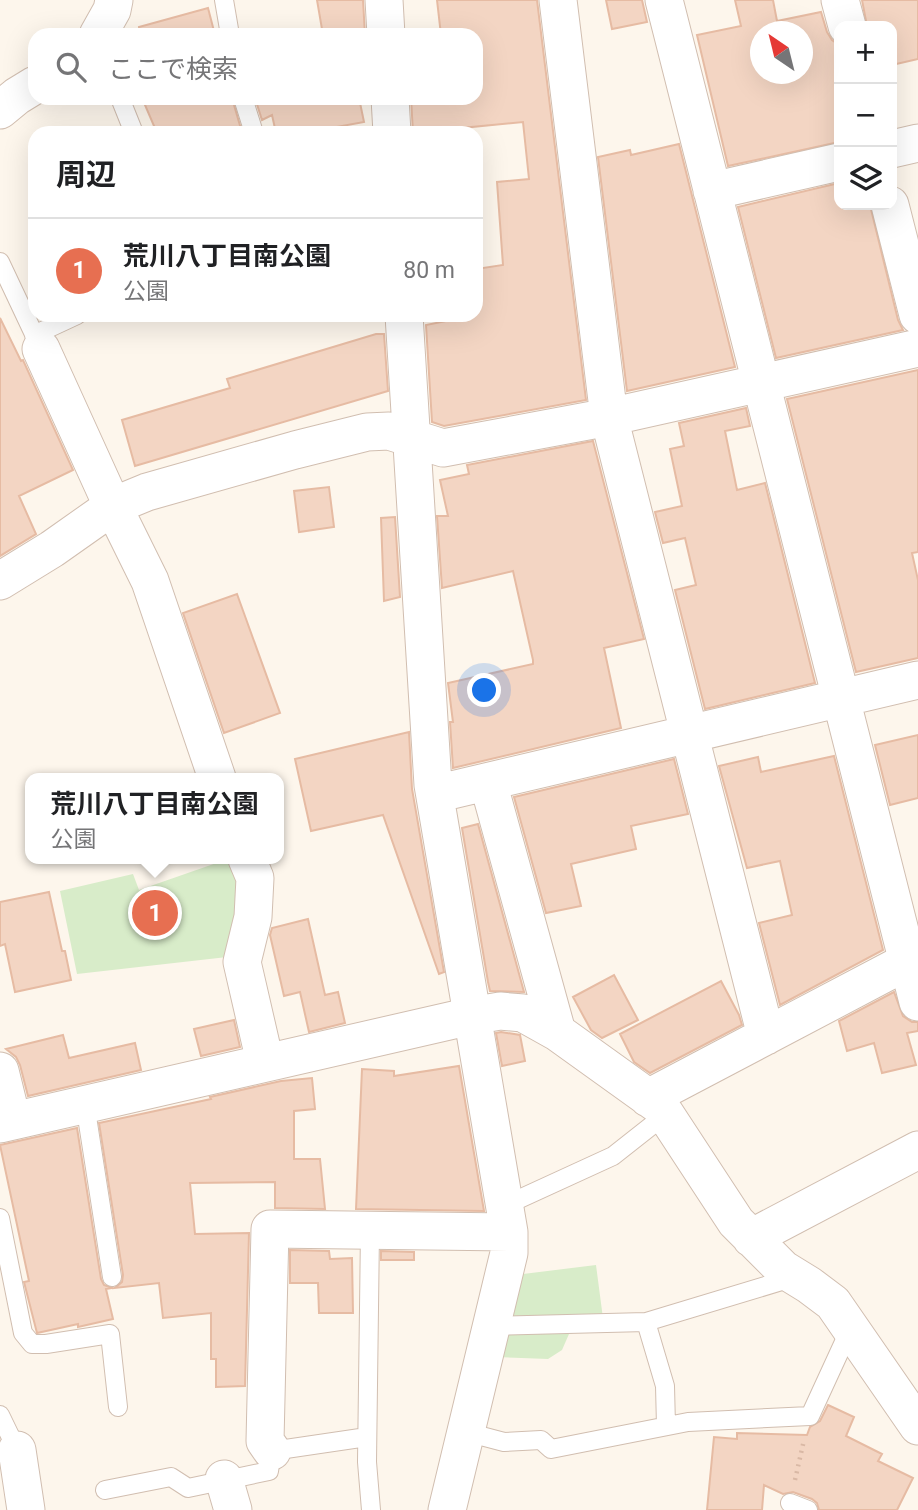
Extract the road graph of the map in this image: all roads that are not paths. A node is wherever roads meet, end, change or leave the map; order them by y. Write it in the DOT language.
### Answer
graph roads {
  1 [pos="114,0"];
  2 [pos="224,0"];
  3 [pos="384,0"];
  4 [pos="558,0"];
  5 [pos="664,0"];
  6 [pos="840,0"];
  7 [pos="846,21"];
  8 [pos="102,28"];
  9 [pos="229,28"];
  10 [pos="386,28"];
  11 [pos="28,89"];
  12 [pos="123,105"];
  13 [pos="245,105"];
  14 [pos="390,105"];
  15 [pos="0,110"];
  16 [pos="131,126"];
  17 [pos="252,126"];
  18 [pos="392,126"];
  19 [pos="918,143"];
  20 [pos="897,148"];
  21 [pos="834,163"];
  22 [pos="712,191"];
  23 [pos="891,210"];
  24 [pos="0,262"];
  25 [pos="918,315"];
  26 [pos="28,321"];
  27 [pos="28,322"];
  28 [pos="67,322"];
  29 [pos="405,322"];
  30 [pos="38,342"];
  31 [pos="918,348"];
  32 [pos="761,383"];
  33 [pos="609,417"];
  34 [pos="413,440"];
  35 [pos="113,506"];
  36 [pos="0,581"];
  37 [pos="918,680"];
  38 [pos="840,699"];
  39 [pos="690,734"];
  40 [pos="215,773"];
  41 [pos="488,782"];
  42 [pos="435,794"];
  43 [pos="249,864"];
  44 [pos="913,960"];
  45 [pos="918,1002"];
  46 [pos="471,1016"];
  47 [pos="557,1032"];
  48 [pos="766,1036"];
  49 [pos="265,1062"];
  50 [pos="0,1071"];
  51 [pos="85,1104"];
  52 [pos="657,1106"];
  53 [pos="6,1122"];
  54 [pos="918,1150"];
  55 [pos="0,1218"];
  56 [pos="506,1219"];
  57 [pos="370,1231"];
  58 [pos="751,1238"];
  59 [pos="112,1277"];
  60 [pos="796,1277"];
  61 [pos="646,1322"];
  62 [pos="494,1326"];
  63 [pos="849,1329"];
  64 [pos="118,1407"];
  65 [pos="0,1416"];
  66 [pos="666,1426"];
  67 [pos="918,1426"];
  68 [pos="466,1432"];
  69 [pos="367,1437"];
  70 [pos="17,1450"];
  71 [pos="272,1451"];
  72 [pos="105,1490"];
  73 [pos="229,1494"];
  74 [pos="790,1503"];
  75 [pos="26,1510"];
  76 [pos="371,1510"];
  77 [pos="447,1510"];
  78 [pos="808,1510"];
  1 -- 8 [label="street"];
  2 -- 9 [label="lane"];
  3 -- 10 [label="street"];
  4 -- 33 [label="street"];
  5 -- 22 [label="street"];
  6 -- 7 [label="street"];
  11 -- 15 [label="street"];
  12 -- 16 [label="lane"];
  13 -- 17 [label="lane"];
  14 -- 18 [label="street"];
  19 -- 20 [label="street"];
  21 -- 22 [label="street"];
  22 -- 32 [label="street"];
  23 -- 25 [label="street"];
  24 -- 26 [label="lane"];
  27 -- 30 [label="lane"];
  28 -- 30 [label="lane"];
  29 -- 34 [label="street"];
  30 -- 35 [label="street"];
  31 -- 32 [label="street"];
  32 -- 33 [label="street"];
  32 -- 38 [label="street"];
  33 -- 34 [label="street"];
  33 -- 39 [label="street"];
  34 -- 35 [label="street"];
  34 -- 42 [label="street"];
  35 -- 36 [label="street"];
  35 -- 40 [label="street"];
  37 -- 38 [label="street"];
  38 -- 39 [label="street"];
  38 -- 44 [label="street"];
  39 -- 41 [label="street"];
  39 -- 48 [label="street"];
  41 -- 42 [label="street"];
  41 -- 47 [label="street"];
  42 -- 46 [label="street"];
  43 -- 49 [label="street"];
  44 -- 45 [label="street"];
  44 -- 48 [label="street"];
  46 -- 47 [label="street"];
  46 -- 49 [label="street"];
  46 -- 56 [label="street"];
  47 -- 52 [label="street"];
  48 -- 52 [label="street"];
  49 -- 51 [label="street"];
  50 -- 53 [label="street"];
  51 -- 53 [label="street"];
  51 -- 59 [label="lane"];
  52 -- 56 [label="lane"];
  52 -- 58 [label="street"];
  54 -- 58 [label="street"];
  55 -- 64 [label="lane"];
  56 -- 57 [label="street"];
  56 -- 62 [label="street"];
  57 -- 69 [label="lane"];
  57 -- 71 [label="street"];
  58 -- 60 [label="street"];
  60 -- 61 [label="lane"];
  60 -- 63 [label="street"];
  61 -- 62 [label="lane"];
  61 -- 66 [label="lane"];
  62 -- 68 [label="street"];
  63 -- 66 [label="lane"];
  63 -- 67 [label="street"];
  65 -- 70 [label="lane"];
  66 -- 68 [label="lane"];
  68 -- 77 [label="street"];
  69 -- 71 [label="lane"];
  69 -- 76 [label="lane"];
  70 -- 75 [label="street"];
  71 -- 73 [label="lane"];
  72 -- 73 [label="lane"];
  74 -- 78 [label="lane"];
}
